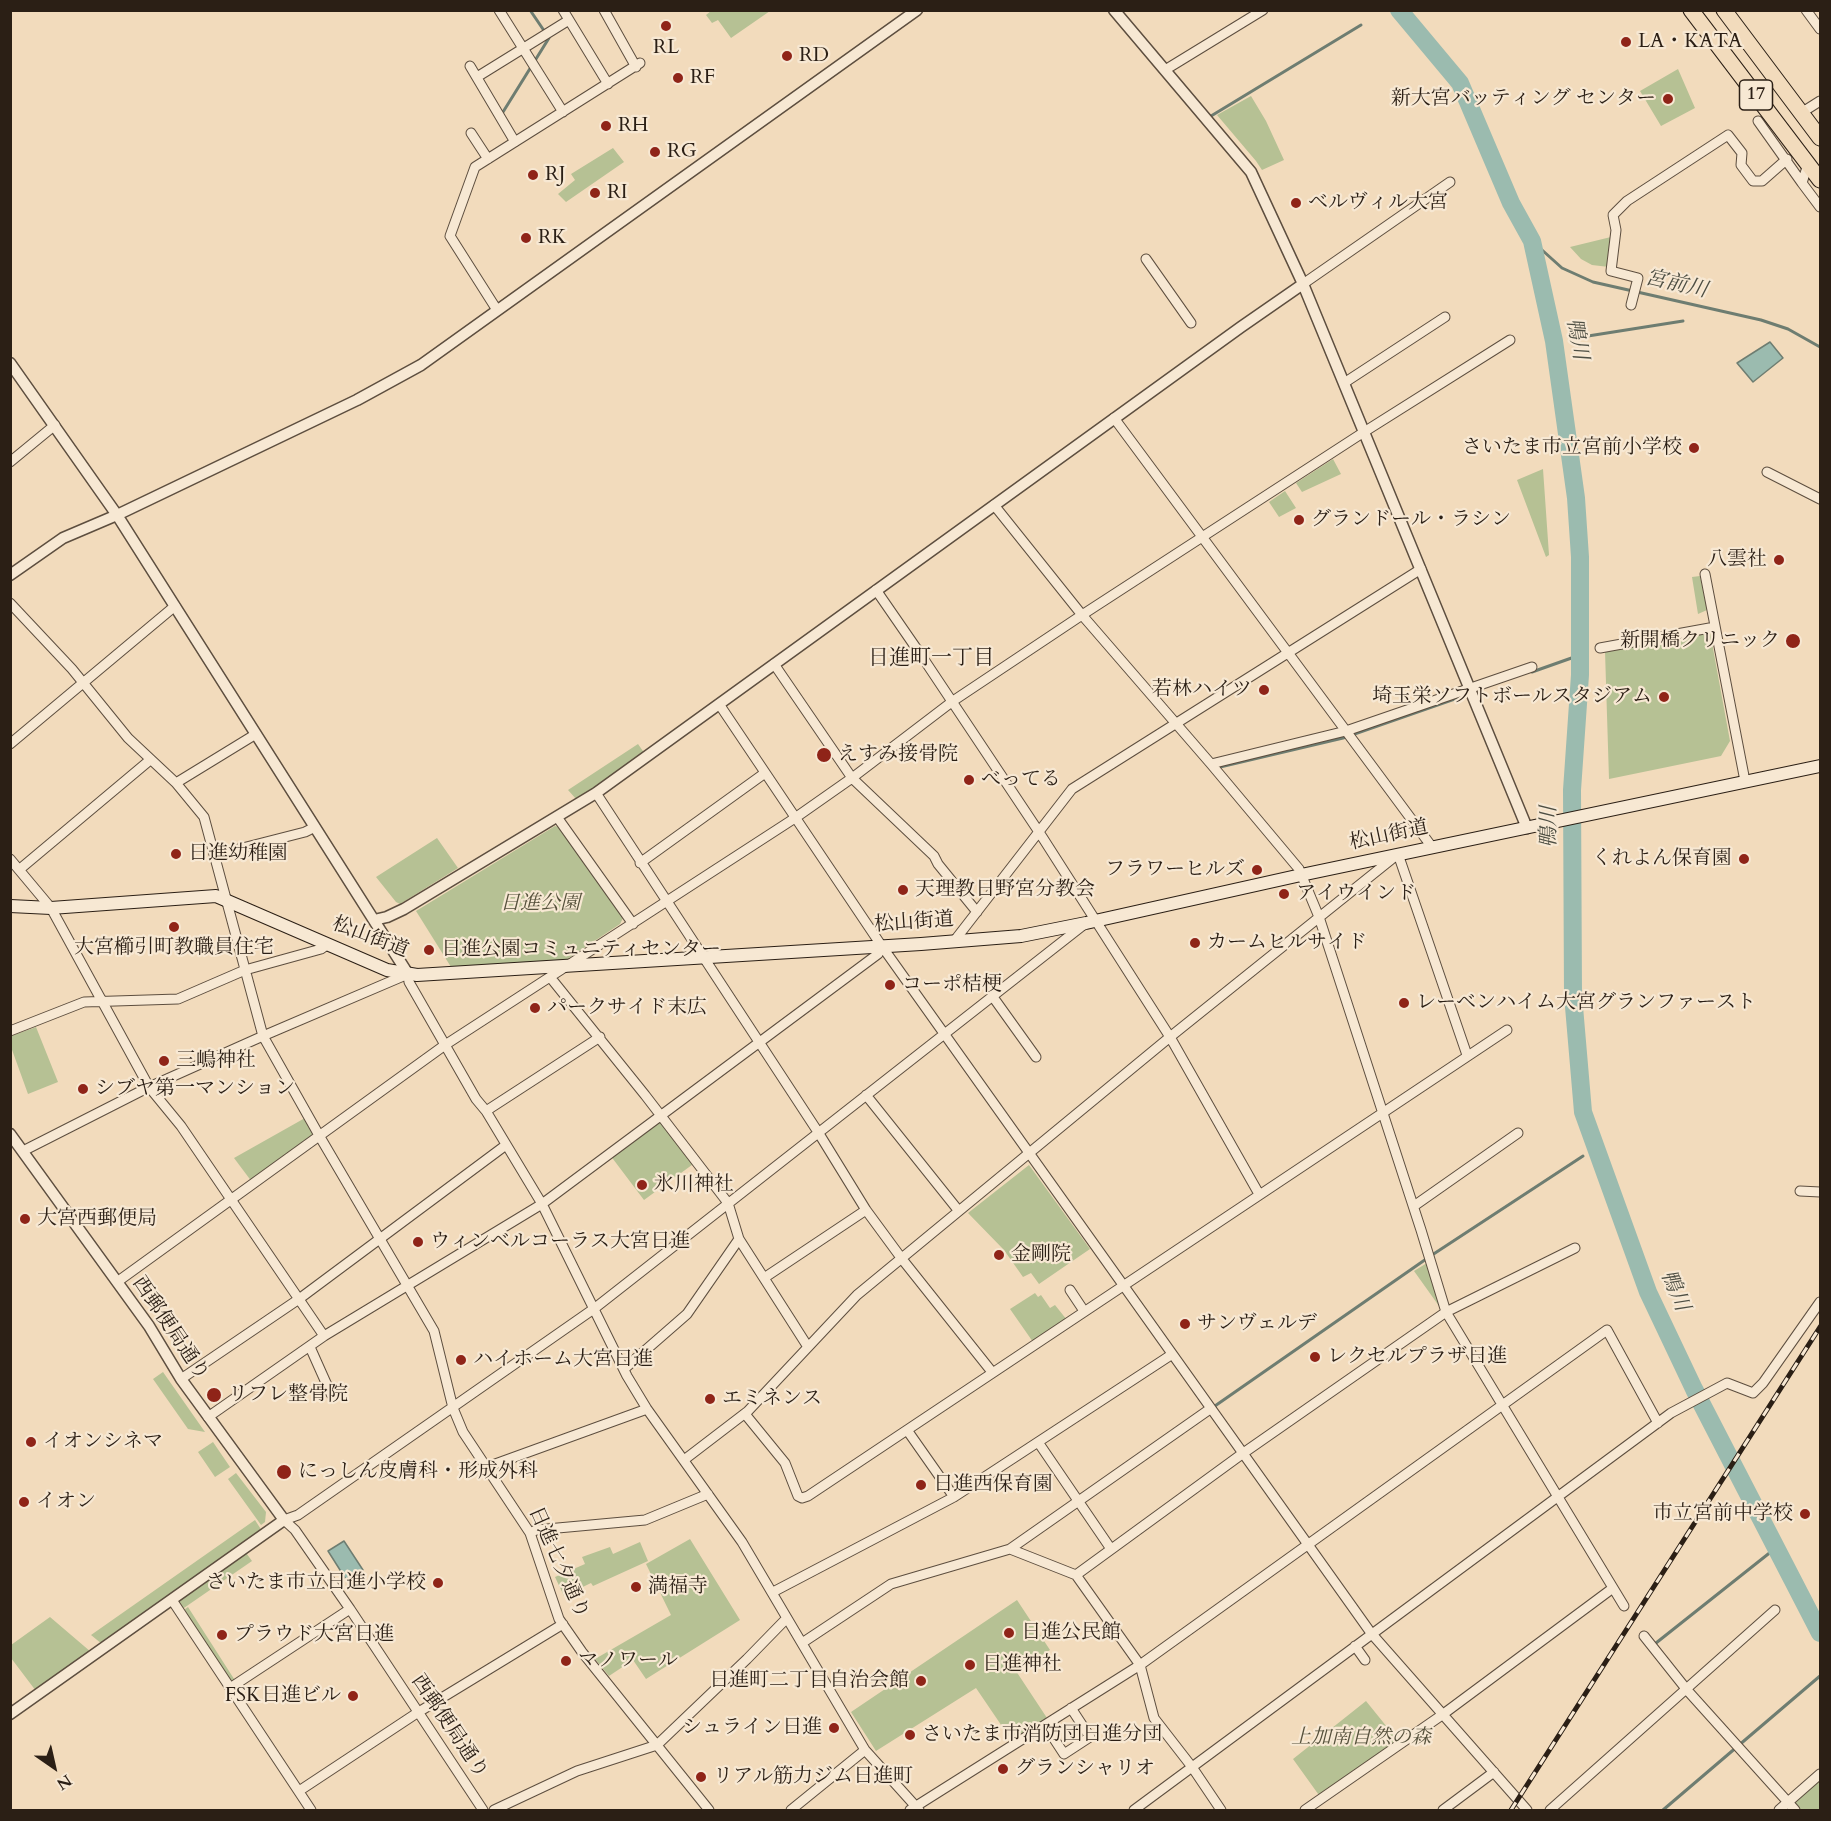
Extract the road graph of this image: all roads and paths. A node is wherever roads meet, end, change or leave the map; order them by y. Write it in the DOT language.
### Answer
graph roads {
  1 [pos="499,10"];
  2 [pos="563,10"];
  3 [pos="604,10"];
  4 [pos="917,10"];
  5 [pos="1114,10"];
  6 [pos="1263,10"];
  7 [pos="1691,10"];
  8 [pos="1724,10"];
  9 [pos="1806,10"];
  10 [pos="569,20"];
  11 [pos="1821,29"];
  12 [pos="524,49"];
  13 [pos="470,66"];
  14 [pos="1164,70"];
  15 [pos="477,77"];
  16 [pos="608,84"];
  17 [pos="1821,101"];
  18 [pos="563,112"];
  19 [pos="1801,113"];
  20 [pos="1758,121"];
  21 [pos="471,133"];
  22 [pos="1821,138"];
  23 [pos="515,142"];
  24 [pos="488,159"];
  25 [pos="1787,159"];
  26 [pos="1808,164"];
  27 [pos="1821,180"];
  28 [pos="1450,182"];
  29 [pos="1802,183"];
  30 [pos="1821,207"];
  31 [pos="1146,259"];
  32 [pos="1303,284"];
  33 [pos="1631,305"];
  34 [pos="497,310"];
  35 [pos="1445,317"];
  36 [pos="1191,323"];
  37 [pos="1510,340"];
  38 [pos="10,363"];
  39 [pos="1344,383"];
  40 [pos="1114,418"];
  41 [pos="55,425"];
  42 [pos="1364,432"];
  43 [pos="10,462"];
  44 [pos="1767,472"];
  45 [pos="1821,499"];
  46 [pos="994,505"];
  47 [pos="117,515"];
  48 [pos="1202,537"];
  49 [pos="1420,569"];
  50 [pos="1705,574"];
  51 [pos="10,575"];
  52 [pos="876,590"];
  53 [pos="10,603"];
  54 [pos="175,606"];
  55 [pos="1082,615"];
  56 [pos="1715,627"];
  57 [pos="1600,648"];
  58 [pos="1288,653"];
  59 [pos="774,664"];
  60 [pos="1532,667"];
  61 [pos="84,683"];
  62 [pos="1470,689"];
  63 [pos="953,701"];
  64 [pos="719,704"];
  65 [pos="1176,724"];
  66 [pos="1346,731"];
  67 [pos="256,734"];
  68 [pos="10,744"];
  69 [pos="150,760"];
  70 [pos="1211,764"];
  71 [pos="1821,766"];
  72 [pos="765,772"];
  73 [pos="852,778"];
  74 [pos="1745,781"];
  75 [pos="176,783"];
  76 [pos="596,793"];
  77 [pos="557,817"];
  78 [pos="795,818"];
  79 [pos="315,827"];
  80 [pos="1527,828"];
  81 [pos="1039,832"];
  82 [pos="1432,847"];
  83 [pos="1398,854"];
  84 [pos="215,855"];
  85 [pos="10,859"];
  86 [pos="640,862"];
  87 [pos="20,869"];
  88 [pos="1301,875"];
  89 [pos="225,898"];
  90 [pos="666,902"];
  91 [pos="10,906"];
  92 [pos="51,908"];
  93 [pos="977,912"];
  94 [pos="1319,918"];
  95 [pos="374,920"];
  96 [pos="1091,922"];
  97 [pos="633,924"];
  98 [pos="956,940"];
  99 [pos="328,944"];
  100 [pos="881,945"];
  101 [pos="704,959"];
  102 [pos="567,966"];
  103 [pos="245,970"];
  104 [pos="408,975"];
  105 [pos="550,977"];
  106 [pos="993,997"];
  107 [pos="101,1000"];
  108 [pos="10,1030"];
  109 [pos="1507,1030"];
  110 [pos="944,1034"];
  111 [pos="263,1036"];
  112 [pos="600,1037"];
  113 [pos="1170,1037"];
  114 [pos="759,1044"];
  115 [pos="445,1045"];
  116 [pos="1467,1054"];
  117 [pos="1036,1057"];
  118 [pos="149,1087"];
  119 [pos="866,1095"];
  120 [pos="486,1111"];
  121 [pos="1383,1112"];
  122 [pos="661,1116"];
  123 [pos="818,1132"];
  124 [pos="1518,1132"];
  125 [pos="10,1134"];
  126 [pos="320,1137"];
  127 [pos="506,1145"];
  128 [pos="23,1151"];
  129 [pos="1029,1154"];
  130 [pos="1800,1191"];
  131 [pos="1821,1192"];
  132 [pos="1259,1194"];
  133 [pos="231,1201"];
  134 [pos="728,1203"];
  135 [pos="542,1204"];
  136 [pos="1414,1206"];
  137 [pos="866,1210"];
  138 [pos="958,1210"];
  139 [pos="380,1238"];
  140 [pos="739,1239"];
  141 [pos="1575,1248"];
  142 [pos="902,1259"];
  143 [pos="764,1278"];
  144 [pos="117,1282"];
  145 [pos="408,1285"];
  146 [pos="1122,1285"];
  147 [pos="1070,1290"];
  148 [pos="299,1299"];
  149 [pos="1821,1302"];
  150 [pos="595,1308"];
  151 [pos="1084,1311"];
  152 [pos="1446,1312"];
  153 [pos="324,1336"];
  154 [pos="310,1347"];
  155 [pos="808,1347"];
  156 [pos="1171,1355"];
  157 [pos="624,1369"];
  158 [pos="992,1372"];
  159 [pos="181,1379"];
  160 [pos="331,1394"];
  161 [pos="1502,1405"];
  162 [pos="453,1408"];
  163 [pos="647,1409"];
  164 [pos="1210,1409"];
  165 [pos="745,1414"];
  166 [pos="208,1416"];
  167 [pos="1658,1423"];
  168 [pos="908,1430"];
  169 [pos="1038,1442"];
  170 [pos="1242,1454"];
  171 [pos="684,1460"];
  172 [pos="487,1467"];
  173 [pos="708,1494"];
  174 [pos="954,1497"];
  175 [pos="1558,1497"];
  176 [pos="1079,1501"];
  177 [pos="284,1520"];
  178 [pos="530,1533"];
  179 [pos="1308,1544"];
  180 [pos="1112,1549"];
  181 [pos="1010,1550"];
  182 [pos="1076,1575"];
  183 [pos="1613,1588"];
  184 [pos="773,1592"];
  185 [pos="172,1600"];
  186 [pos="1624,1606"];
  187 [pos="350,1609"];
  188 [pos="1775,1610"];
  189 [pos="787,1617"];
  190 [pos="563,1624"];
  191 [pos="1371,1633"];
  192 [pos="1644,1636"];
  193 [pos="802,1643"];
  194 [pos="1354,1646"];
  195 [pos="1365,1660"];
  196 [pos="1140,1665"];
  197 [pos="230,1688"];
  198 [pos="1687,1690"];
  199 [pos="1071,1708"];
  200 [pos="417,1713"];
  201 [pos="10,1714"];
  202 [pos="1442,1715"];
  203 [pos="1045,1725"];
  204 [pos="657,1745"];
  205 [pos="865,1750"];
  206 [pos="1192,1767"];
  207 [pos="1494,1772"];
  208 [pos="1821,1774"];
  209 [pos="299,1791"];
  210 [pos="1788,1803"];
  211 [pos="915,1809"];
  212 [pos="311,1810"];
  213 [pos="483,1810"];
  214 [pos="494,1810"];
  215 [pos="709,1810"];
  216 [pos="791,1810"];
  217 [pos="1134,1810"];
  218 [pos="1221,1810"];
  219 [pos="1305,1810"];
  220 [pos="1443,1810"];
  221 [pos="1527,1810"];
  222 [pos="1550,1810"];
  223 [pos="1779,1810"];
  224 [pos="1795,1810"];
  1 -- 12 [label="street"];
  2 -- 10 [label="street"];
  3 -- 16 [label="street"];
  4 -- 34 [label="street"];
  5 -- 14 [label="street"];
  6 -- 14 [label="street"];
  7 -- 26 [label="highway, 17"];
  8 -- 19 [label="highway, 17"];
  9 -- 11 [label="street"];
  10 -- 12 [label="street"];
  10 -- 16 [label="street"];
  12 -- 15 [label="street"];
  12 -- 18 [label="street"];
  13 -- 15 [label="street"];
  14 -- 32 [label="street"];
  15 -- 23 [label="street"];
  16 -- 18 [label="street"];
  17 -- 19 [label="street"];
  18 -- 23 [label="street"];
  19 -- 22 [label="highway, 17"];
  20 -- 25 [label="street"];
  21 -- 24 [label="street"];
  23 -- 24 [label="street"];
  24 -- 34 [label="street"];
  25 -- 29 [label="street"];
  25 -- 33 [label="street"];
  26 -- 27 [label="highway, 17"];
  26 -- 29 [label="street"];
  28 -- 32 [label="street"];
  29 -- 30 [label="street"];
  31 -- 36 [label="street"];
  32 -- 39 [label="street"];
  32 -- 40 [label="street"];
  34 -- 47 [label="street"];
  35 -- 39 [label="street"];
  37 -- 42 [label="street"];
  38 -- 41 [label="street"];
  39 -- 42 [label="street"];
  40 -- 46 [label="street"];
  40 -- 48 [label="street"];
  41 -- 43 [label="street"];
  41 -- 47 [label="street"];
  42 -- 48 [label="street"];
  42 -- 49 [label="street"];
  44 -- 45 [label="street"];
  46 -- 52 [label="street"];
  46 -- 55 [label="street"];
  47 -- 51 [label="street"];
  47 -- 54 [label="street"];
  48 -- 55 [label="street"];
  48 -- 58 [label="street"];
  49 -- 58 [label="street"];
  49 -- 62 [label="street"];
  50 -- 56 [label="street"];
  52 -- 59 [label="street"];
  52 -- 63 [label="street"];
  53 -- 61 [label="street, 日進七夕通り"];
  54 -- 61 [label="street"];
  54 -- 67 [label="street"];
  55 -- 63 [label="street"];
  55 -- 65 [label="street"];
  56 -- 57 [label="street"];
  56 -- 74 [label="street"];
  58 -- 65 [label="street"];
  58 -- 66 [label="street"];
  59 -- 64 [label="street"];
  59 -- 73 [label="street"];
  60 -- 62 [label="street"];
  61 -- 68 [label="street"];
  61 -- 69 [label="street, 日進七夕通り"];
  62 -- 66 [label="street"];
  62 -- 80 [label="street"];
  63 -- 73 [label="street"];
  63 -- 81 [label="street"];
  64 -- 72 [label="street"];
  64 -- 76 [label="street"];
  65 -- 70 [label="street"];
  65 -- 81 [label="street"];
  66 -- 70 [label="street"];
  66 -- 82 [label="street"];
  67 -- 75 [label="street"];
  67 -- 79 [label="street"];
  69 -- 75 [label="street, 日進七夕通り"];
  69 -- 87 [label="street"];
  70 -- 88 [label="street"];
  71 -- 74 [label="main road, 松山街道"];
  72 -- 78 [label="street"];
  72 -- 86 [label="street"];
  73 -- 78 [label="street"];
  73 -- 93 [label="street"];
  74 -- 80 [label="main road, 松山街道"];
  75 -- 84 [label="street, 日進七夕通り"];
  76 -- 77 [label="street"];
  76 -- 86 [label="street"];
  77 -- 95 [label="street"];
  77 -- 97 [label="street"];
  78 -- 90 [label="street"];
  78 -- 100 [label="street"];
  79 -- 84 [label="street"];
  79 -- 95 [label="street"];
  80 -- 82 [label="main road, 松山街道"];
  81 -- 93 [label="street"];
  81 -- 96 [label="street"];
  82 -- 83 [label="main road, 松山街道"];
  83 -- 88 [label="main road, 松山街道"];
  83 -- 94 [label="street"];
  83 -- 116 [label="street"];
  84 -- 89 [label="street, 日進七夕通り"];
  85 -- 87 [label="street"];
  86 -- 90 [label="street"];
  87 -- 92 [label="street"];
  88 -- 94 [label="street"];
  88 -- 96 [label="main road, 松山街道"];
  89 -- 92 [label="main road, 松山街道"];
  89 -- 99 [label="main road, 松山街道"];
  89 -- 103 [label="street, 日進七夕通り"];
  90 -- 97 [label="street"];
  90 -- 101 [label="street"];
  91 -- 92 [label="main road, 松山街道"];
  92 -- 107 [label="street"];
  93 -- 98 [label="street"];
  94 -- 113 [label="street"];
  94 -- 121 [label="street"];
  95 -- 104 [label="street"];
  96 -- 98 [label="main road, 松山街道"];
  96 -- 106 [label="street"];
  96 -- 113 [label="street"];
  97 -- 102 [label="street"];
  98 -- 100 [label="main road, 松山街道"];
  99 -- 103 [label="street"];
  99 -- 104 [label="main road, 松山街道"];
  100 -- 101 [label="main road, 松山街道"];
  100 -- 110 [label="street"];
  100 -- 114 [label="street"];
  101 -- 102 [label="main road, 松山街道"];
  101 -- 114 [label="street"];
  102 -- 104 [label="main road, 松山街道"];
  102 -- 105 [label="street"];
  103 -- 107 [label="street"];
  103 -- 111 [label="street, 日進七夕通り"];
  104 -- 111 [label="street"];
  104 -- 115 [label="street"];
  105 -- 112 [label="street"];
  105 -- 115 [label="street"];
  106 -- 110 [label="street"];
  106 -- 117 [label="street"];
  107 -- 108 [label="street"];
  107 -- 118 [label="street"];
  109 -- 116 [label="street"];
  110 -- 119 [label="street"];
  110 -- 129 [label="street"];
  111 -- 118 [label="street"];
  111 -- 126 [label="street, 日進七夕通り"];
  112 -- 120 [label="street"];
  112 -- 122 [label="street"];
  113 -- 129 [label="street"];
  113 -- 132 [label="street"];
  114 -- 122 [label="street"];
  114 -- 123 [label="street"];
  115 -- 120 [label="street"];
  115 -- 126 [label="street"];
  116 -- 121 [label="street"];
  118 -- 128 [label="street"];
  118 -- 133 [label="street"];
  119 -- 123 [label="street"];
  119 -- 138 [label="street"];
  120 -- 127 [label="street"];
  121 -- 132 [label="street"];
  121 -- 136 [label="street"];
  122 -- 134 [label="street"];
  122 -- 135 [label="street"];
  123 -- 134 [label="street"];
  123 -- 137 [label="street"];
  124 -- 136 [label="street"];
  125 -- 128 [label="street, 西郵便局通り"];
  126 -- 133 [label="street"];
  126 -- 139 [label="street, 日進七夕通り"];
  127 -- 135 [label="street"];
  127 -- 139 [label="street"];
  128 -- 144 [label="street, 西郵便局通り"];
  129 -- 138 [label="street"];
  129 -- 146 [label="street"];
  130 -- 131 [label="street"];
  132 -- 146 [label="street"];
  133 -- 144 [label="street"];
  133 -- 148 [label="street"];
  134 -- 140 [label="street"];
  134 -- 150 [label="street"];
  135 -- 145 [label="street"];
  135 -- 150 [label="street"];
  136 -- 152 [label="street"];
  137 -- 142 [label="street"];
  137 -- 143 [label="street"];
  138 -- 142 [label="street"];
  139 -- 145 [label="street, 日進七夕通り"];
  139 -- 148 [label="street"];
  140 -- 143 [label="street"];
  140 -- 157 [label="street"];
  141 -- 152 [label="street"];
  142 -- 155 [label="street"];
  142 -- 158 [label="street"];
  143 -- 155 [label="street"];
  144 -- 159 [label="street, 西郵便局通り"];
  145 -- 153 [label="street"];
  145 -- 162 [label="street, 日進七夕通り"];
  146 -- 151 [label="street"];
  146 -- 156 [label="street"];
  147 -- 151 [label="street"];
  148 -- 153 [label="street"];
  148 -- 159 [label="street"];
  149 -- 167 [label="street"];
  150 -- 157 [label="street"];
  150 -- 162 [label="street"];
  151 -- 158 [label="street"];
  152 -- 161 [label="street"];
  152 -- 170 [label="street"];
  153 -- 154 [label="street"];
  154 -- 160 [label="street"];
  154 -- 166 [label="street"];
  155 -- 165 [label="street"];
  156 -- 164 [label="street"];
  156 -- 169 [label="street"];
  157 -- 163 [label="street"];
  158 -- 168 [label="street"];
  159 -- 166 [label="street, 西郵便局通り"];
  161 -- 167 [label="street"];
  161 -- 175 [label="street"];
  161 -- 179 [label="street"];
  162 -- 172 [label="street, 日進七夕通り"];
  162 -- 177 [label="street"];
  163 -- 171 [label="street"];
  163 -- 172 [label="street"];
  164 -- 170 [label="street"];
  164 -- 176 [label="street"];
  165 -- 168 [label="street"];
  165 -- 171 [label="street"];
  166 -- 177 [label="street, 西郵便局通り"];
  167 -- 175 [label="street"];
  168 -- 174 [label="street"];
  169 -- 174 [label="street"];
  169 -- 176 [label="street"];
  170 -- 179 [label="street"];
  170 -- 180 [label="street"];
  171 -- 173 [label="street"];
  172 -- 178 [label="street, 日進七夕通り"];
  173 -- 178 [label="street"];
  173 -- 184 [label="street"];
  174 -- 184 [label="street"];
  175 -- 183 [label="street"];
  175 -- 191 [label="street"];
  176 -- 180 [label="street"];
  176 -- 181 [label="street"];
  177 -- 185 [label="street"];
  177 -- 187 [label="street, 西郵便局通り"];
  178 -- 190 [label="street, 日進七夕通り"];
  179 -- 191 [label="street"];
  179 -- 196 [label="street"];
  180 -- 182 [label="street"];
  181 -- 182 [label="street"];
  181 -- 193 [label="street"];
  182 -- 196 [label="street"];
  183 -- 186 [label="street"];
  183 -- 202 [label="street"];
  184 -- 189 [label="street"];
  185 -- 197 [label="street"];
  185 -- 201 [label="street"];
  187 -- 197 [label="street"];
  187 -- 200 [label="street, 西郵便局通り"];
  188 -- 198 [label="street"];
  189 -- 193 [label="street"];
  189 -- 204 [label="street"];
  190 -- 200 [label="street"];
  190 -- 204 [label="street, 日進七夕通り"];
  191 -- 194 [label="street"];
  191 -- 202 [label="street"];
  192 -- 198 [label="street"];
  193 -- 205 [label="street"];
  194 -- 195 [label="street"];
  194 -- 206 [label="street"];
  196 -- 199 [label="street"];
  196 -- 206 [label="street"];
  197 -- 209 [label="street"];
  198 -- 210 [label="street"];
  198 -- 222 [label="street"];
  199 -- 203 [label="street"];
  199 -- 203 [label="street"];
  200 -- 209 [label="street"];
  200 -- 213 [label="street, 西郵便局通り"];
  202 -- 207 [label="street"];
  202 -- 219 [label="street"];
  203 -- 211 [label="street"];
  204 -- 214 [label="street"];
  204 -- 215 [label="street, 日進七夕通り"];
  205 -- 211 [label="street"];
  205 -- 216 [label="street"];
  206 -- 217 [label="street"];
  206 -- 218 [label="street"];
  207 -- 220 [label="street"];
  207 -- 221 [label="street"];
  208 -- 210 [label="street"];
  209 -- 212 [label="street"];
  210 -- 223 [label="street"];
  210 -- 224 [label="street"];
}
